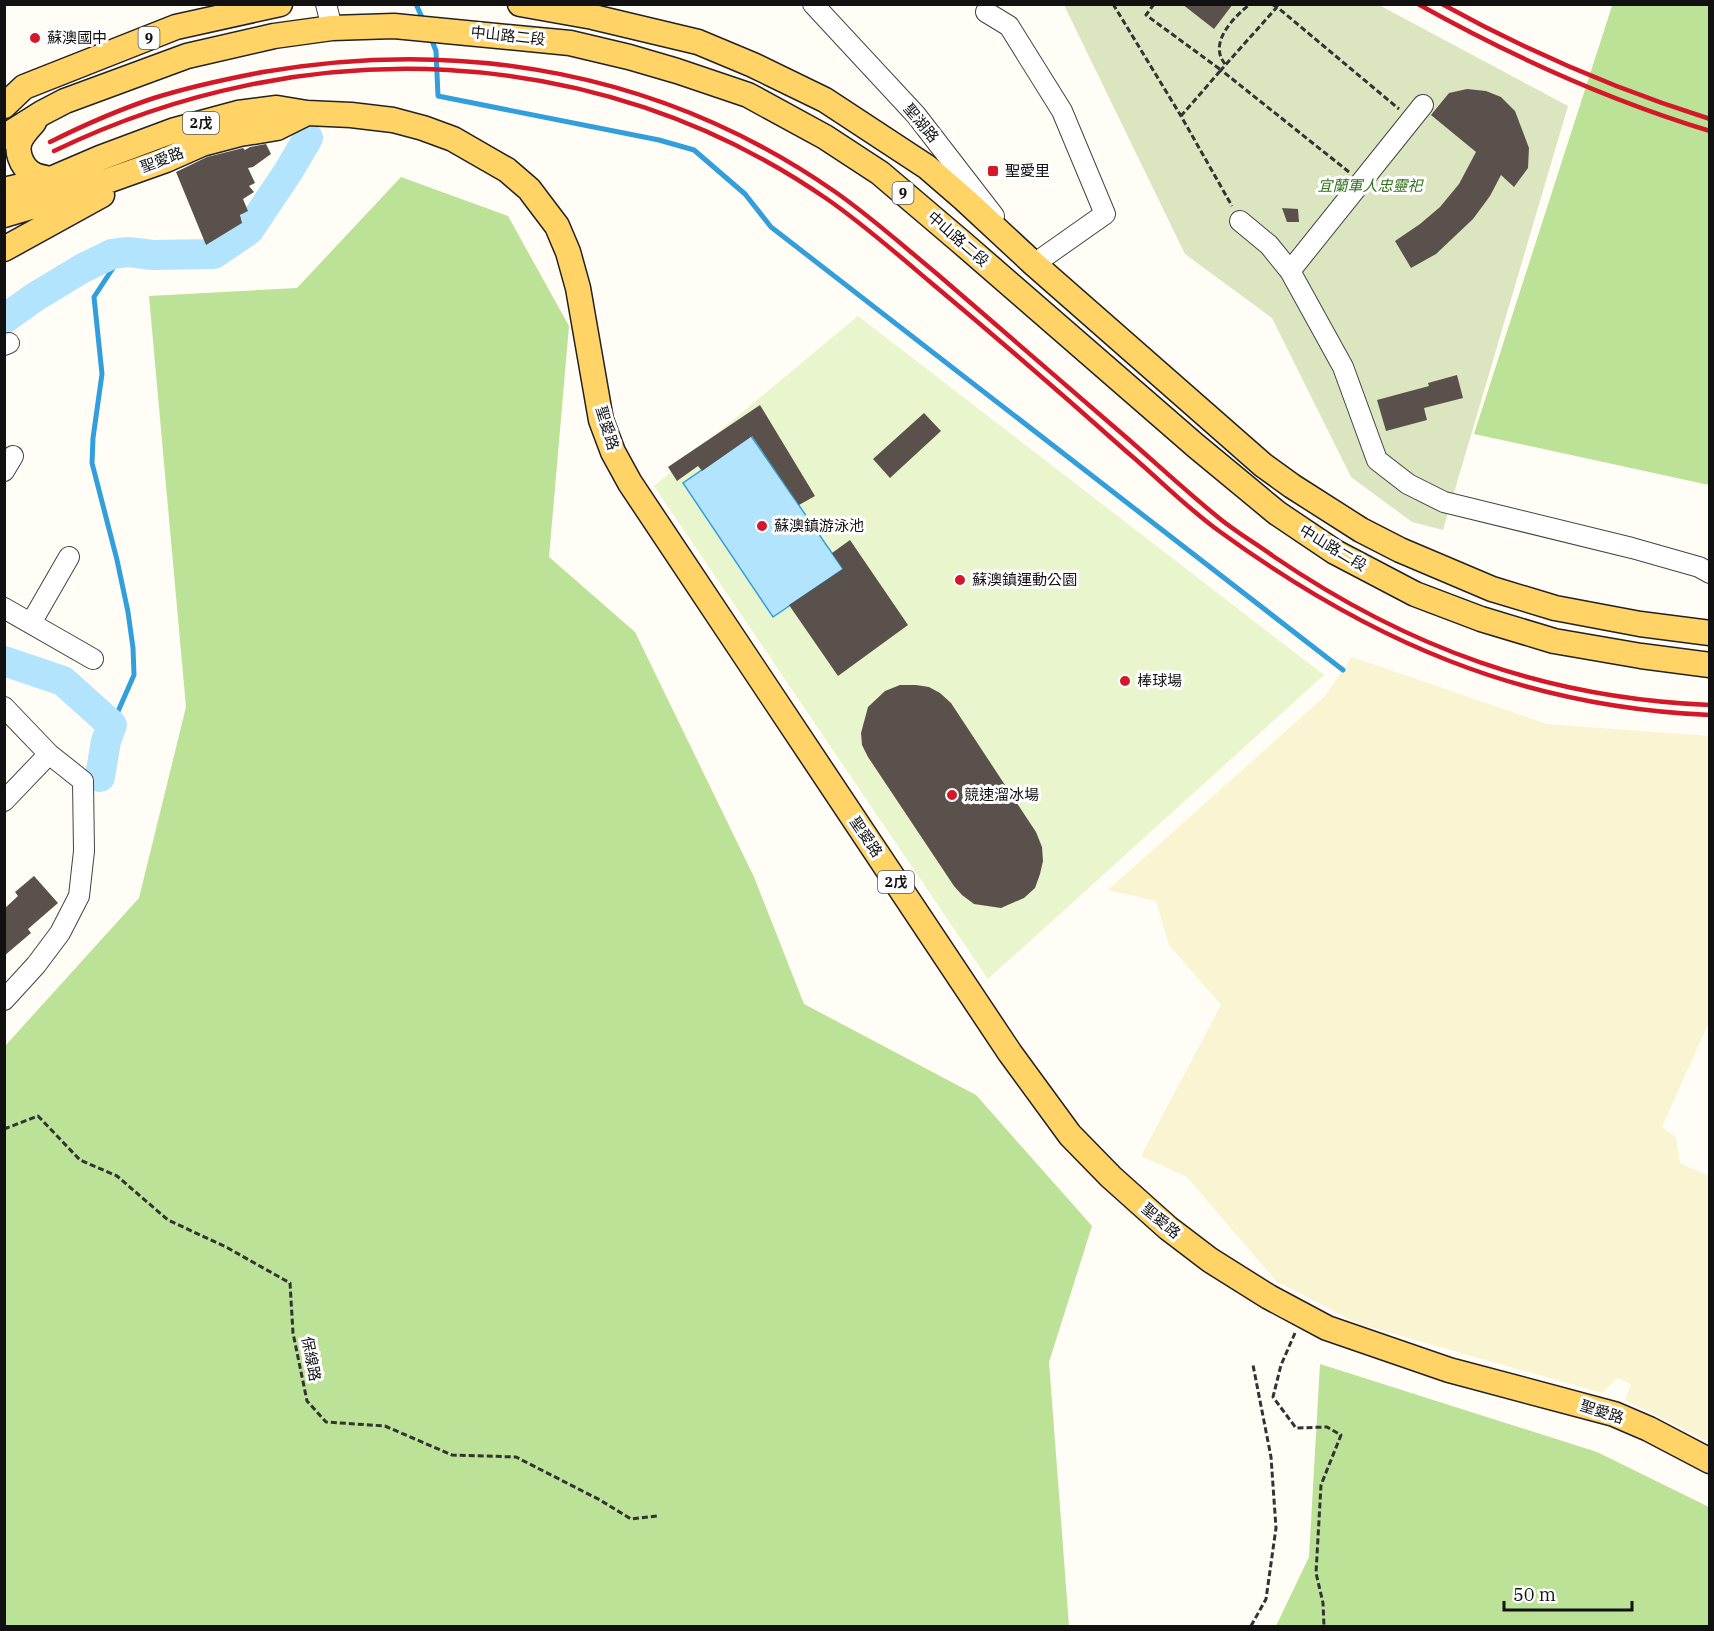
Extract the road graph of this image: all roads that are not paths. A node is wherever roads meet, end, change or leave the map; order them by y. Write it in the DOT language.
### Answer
graph roads {
  1 [pos="280,4"];
  2 [pos="520,4"];
  3 [pos="813,4"];
  4 [pos="986,12"];
  5 [pos="329,16"];
  6 [pos="14,92"];
  7 [pos="4,106"];
  8 [pos="42,113"];
  9 [pos="307,113"];
  10 [pos="1417,113"];
  11 [pos="4,137"];
  12 [pos="166,160"];
  13 [pos="4,190"];
  14 [pos="51,190"];
  15 [pos="4,215"];
  16 [pos="1240,221"];
  17 [pos="4,249"];
  18 [pos="1027,256"];
  19 [pos="1290,271"];
  20 [pos="69,557"];
  21 [pos="1710,573"];
  22 [pos="4,608"];
  23 [pos="31,623"];
  24 [pos="1710,633"];
  25 [pos="93,658"];
  26 [pos="1710,665"];
  27 [pos="4,707"];
  28 [pos="49,754"];
  29 [pos="4,801"];
  30 [pos="4,1000"];
  31 [pos="1710,1461"];
  1 -- 6 [label="main road, 9"];
  2 -- 18 [label="main road, 中山路二段 / 9"];
  3 -- 18 [label="street, 聖湖路"];
  4 -- 18 [label="street"];
  5 -- 8 [label="main road, 中山路二段 / 9"];
  5 -- 26 [label="main road, 中山路二段 / 9"];
  6 -- 7 [label="main road, 9"];
  8 -- 11 [label="main road, 中山路二段 / 9"];
  8 -- 14 [label="main road"];
  9 -- 12 [label="main road, 聖愛路 / 2戊"];
  9 -- 14 [label="main road, 聖愛路 / 2戊"];
  9 -- 31 [label="main road, 聖愛路 / 2戊"];
  10 -- 19 [label="street"];
  12 -- 14 [label="main road, 聖愛路 / 2戊"];
  12 -- 17 [label="main road"];
  13 -- 14 [label="main road, 2戊"];
  14 -- 15 [label="main road, 2戊"];
  16 -- 19 [label="street"];
  18 -- 24 [label="main road, 中山路二段 / 9"];
  19 -- 21 [label="street"];
  20 -- 23 [label="street"];
  22 -- 23 [label="street"];
  23 -- 25 [label="street"];
  27 -- 28 [label="street"];
  28 -- 29 [label="street"];
  28 -- 30 [label="street"];
}
